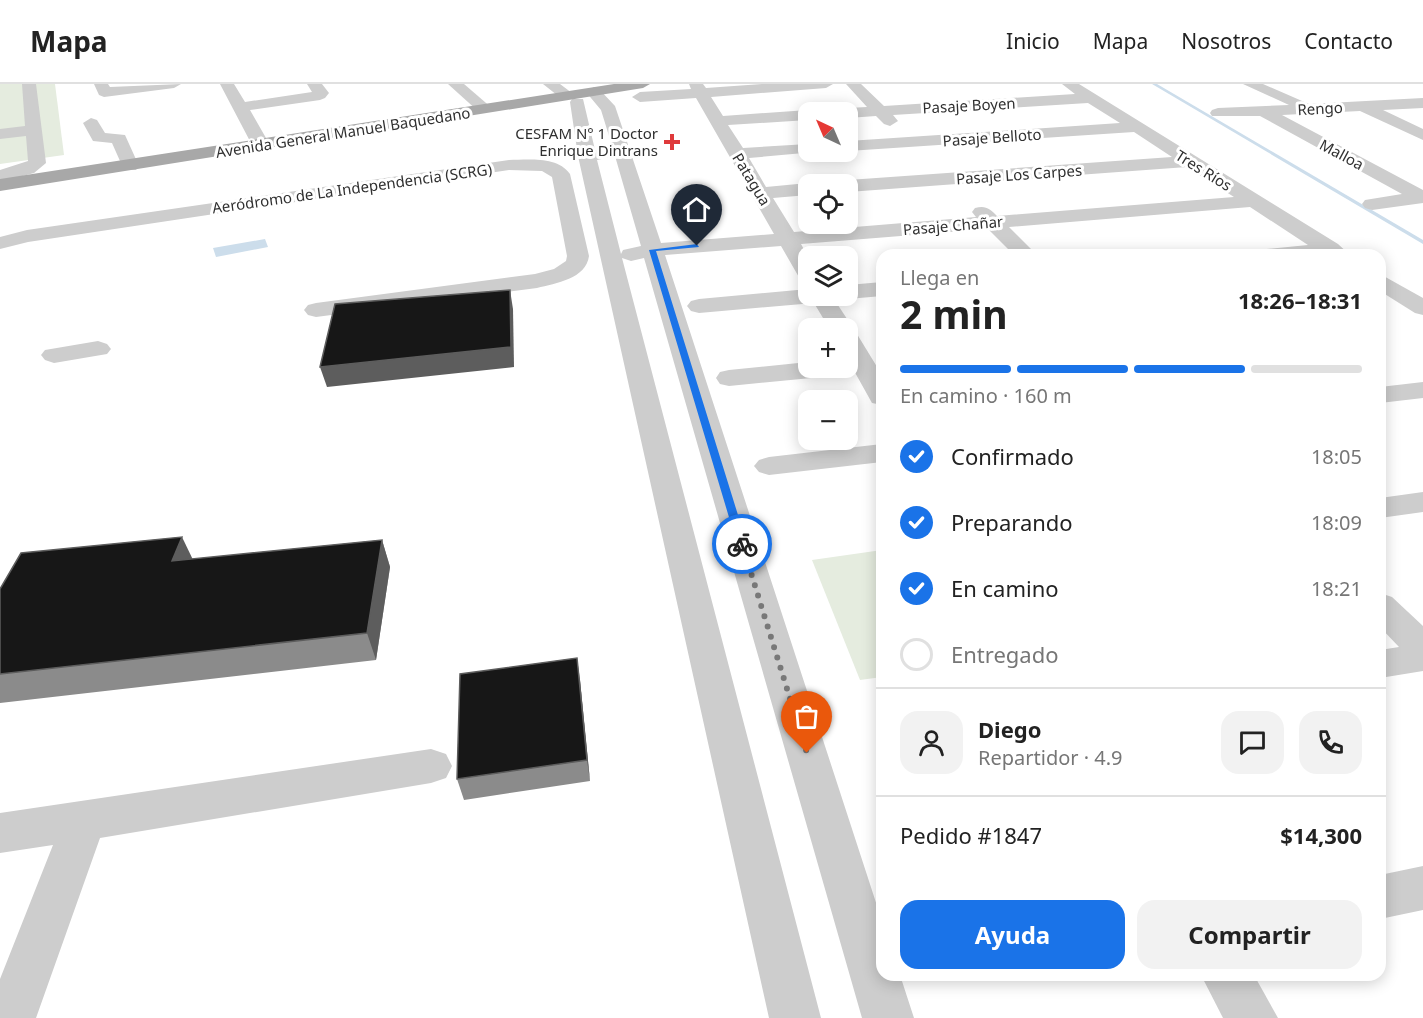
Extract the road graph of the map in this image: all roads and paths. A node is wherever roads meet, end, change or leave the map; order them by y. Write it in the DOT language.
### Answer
graph roads {
  1 [pos="29,84"];
  2 [pos="174,84"];
  3 [pos="227,84"];
  4 [pos="454,84"];
  5 [pos="550,84"];
  6 [pos="826,84"];
  7 [pos="853,84"];
  8 [pos="1069,84"];
  9 [pos="1250,84"];
  10 [pos="103,88"];
  11 [pos="698,88"];
  12 [pos="1368,88"];
  13 [pos="317,89"];
  14 [pos="642,90"];
  15 [pos="592,92"];
  16 [pos="1091,98"];
  17 [pos="1418,103"];
  18 [pos="1362,106"];
  19 [pos="240,107"];
  20 [pos="1311,108"];
  21 [pos="485,109"];
  22 [pos="880,111"];
  23 [pos="1262,111"];
  24 [pos="858,112"];
  25 [pos="1218,113"];
  26 [pos="639,115"];
  27 [pos="798,116"];
  28 [pos="717,121"];
  29 [pos="91,123"];
  30 [pos="1137,127"];
  31 [pos="32,130"];
  32 [pos="0,134"];
  33 [pos="1423,135"];
  34 [pos="912,142"];
  35 [pos="261,145"];
  36 [pos="858,145"];
  37 [pos="798,150"];
  38 [pos="737,154"];
  39 [pos="587,156"];
  40 [pos="1191,161"];
  41 [pos="633,163"];
  42 [pos="130,166"];
  43 [pos="0,176"];
  44 [pos="949,179"];
  45 [pos="0,183"];
  46 [pos="858,185"];
  47 [pos="798,190"];
  48 [pos="760,193"];
  49 [pos="1423,197"];
  50 [pos="1253,201"];
  51 [pos="1372,204"];
  52 [pos="992,222"];
  53 [pos="788,239"];
  54 [pos="0,243"];
  55 [pos="1020,249"];
  56 [pos="1329,249"];
  57 [pos="652,250"];
  58 [pos="798,256"];
  59 [pos="612,259"];
  60 [pos="1386,285"];
  61 [pos="876,290"];
  62 [pos="858,291"];
  63 [pos="798,297"];
  64 [pos="699,306"];
  65 [pos="1422,307"];
  66 [pos="316,310"];
  67 [pos="1386,310"];
  68 [pos="98,349"];
  69 [pos="54,355"];
  70 [pos="864,364"];
  71 [pos="798,371"];
  72 [pos="729,378"];
  73 [pos="876,386"];
  74 [pos="1423,390"];
  75 [pos="1386,394"];
  76 [pos="876,454"];
  77 [pos="769,465"];
  78 [pos="1423,502"];
  79 [pos="1386,507"];
  80 [pos="1386,612"];
  81 [pos="1423,648"];
  82 [pos="1423,657"];
  83 [pos="1386,663"];
  84 [pos="431,766"];
  85 [pos="84,821"];
  86 [pos="0,833"];
  87 [pos="1423,888"];
  88 [pos="1386,896"];
  89 [pos="876,979"];
  90 [pos="877,981"];
  91 [pos="1230,981"];
  92 [pos="10,1018"];
  93 [pos="795,1018"];
  94 [pos="888,1018"];
  95 [pos="1252,1018"];
  1 -- 31 [label="street"];
  2 -- 10 [label="street"];
  3 -- 19 [label="street"];
  4 -- 21 [label="street"];
  5 -- 15 [label="street"];
  6 -- 11 [label="street"];
  7 -- 22 [label="street"];
  8 -- 16 [label="street, Tres Ríos"];
  9 -- 20 [label="street"];
  11 -- 14 [label="street"];
  11 -- 28 [label="street, Patagua"];
  12 -- 17 [label="street"];
  13 -- 19 [label="street"];
  14 -- 15 [label="main road, Avenida General Manuel Baquedano"];
  15 -- 21 [label="main road, Avenida General Manuel Baquedano"];
  15 -- 26 [label="street"];
  15 -- 39 [label="street"];
  15 -- 41 [label="street"];
  16 -- 22 [label="street, Pasaje Boyen"];
  16 -- 30 [label="street, Tres Ríos"];
  17 -- 18 [label="street, Rengo"];
  18 -- 20 [label="street, Rengo"];
  18 -- 33 [label="street"];
  19 -- 35 [label="street"];
  20 -- 23 [label="street, Rengo"];
  21 -- 35 [label="main road, Avenida General Manuel Baquedano"];
  22 -- 24 [label="street, Pasaje Boyen"];
  22 -- 34 [label="street"];
  23 -- 25 [label="street, Rengo"];
  23 -- 49 [label="street, Malloa"];
  27 -- 28 [label="street"];
  28 -- 38 [label="street, Patagua"];
  29 -- 42 [label="street"];
  30 -- 34 [label="street, Pasaje Belloto"];
  30 -- 40 [label="street, Tres Ríos"];
  31 -- 32 [label="street"];
  31 -- 43 [label="street"];
  34 -- 36 [label="street, Pasaje Belloto"];
  34 -- 44 [label="street"];
  35 -- 42 [label="main road, Avenida General Manuel Baquedano"];
  37 -- 38 [label="street"];
  38 -- 48 [label="street, Patagua"];
  39 -- 41 [label="street"];
  39 -- 59 [label="street"];
  40 -- 44 [label="street, Pasaje Los Carpes"];
  40 -- 50 [label="street, Tres Ríos"];
  41 -- 57 [label="street"];
  42 -- 45 [label="main road, Avenida General Manuel Baquedano"];
  44 -- 46 [label="street, Pasaje Los Carpes"];
  44 -- 52 [label="street"];
  47 -- 48 [label="street"];
  48 -- 53 [label="street, Patagua"];
  49 -- 51 [label="street"];
  50 -- 52 [label="street, Pasaje Chañar"];
  50 -- 56 [label="street, Tres Ríos"];
  52 -- 53 [label="street, Pasaje Chañar"];
  52 -- 55 [label="street"];
  53 -- 57 [label="street, Pasaje Chañar"];
  53 -- 58 [label="street, Patagua"];
  54 -- 66 [label="street, Aeródromo de La Independencia (SCRG)"];
  57 -- 59 [label="street, Pasaje Chañar"];
  57 -- 89 [label="street"];
  59 -- 93 [label="street"];
  60 -- 65 [label="street"];
  61 -- 62 [label="street"];
  63 -- 64 [label="street"];
  65 -- 67 [label="street"];
  68 -- 69 [label="street"];
  70 -- 73 [label="street"];
  71 -- 72 [label="street"];
  74 -- 75 [label="street"];
  76 -- 77 [label="street"];
  78 -- 79 [label="street"];
  80 -- 81 [label="street"];
  82 -- 83 [label="street"];
  84 -- 85 [label="street"];
  85 -- 86 [label="street"];
  85 -- 92 [label="street"];
  87 -- 88 [label="street"];
  90 -- 94 [label="street"];
  91 -- 95 [label="street"];
}
